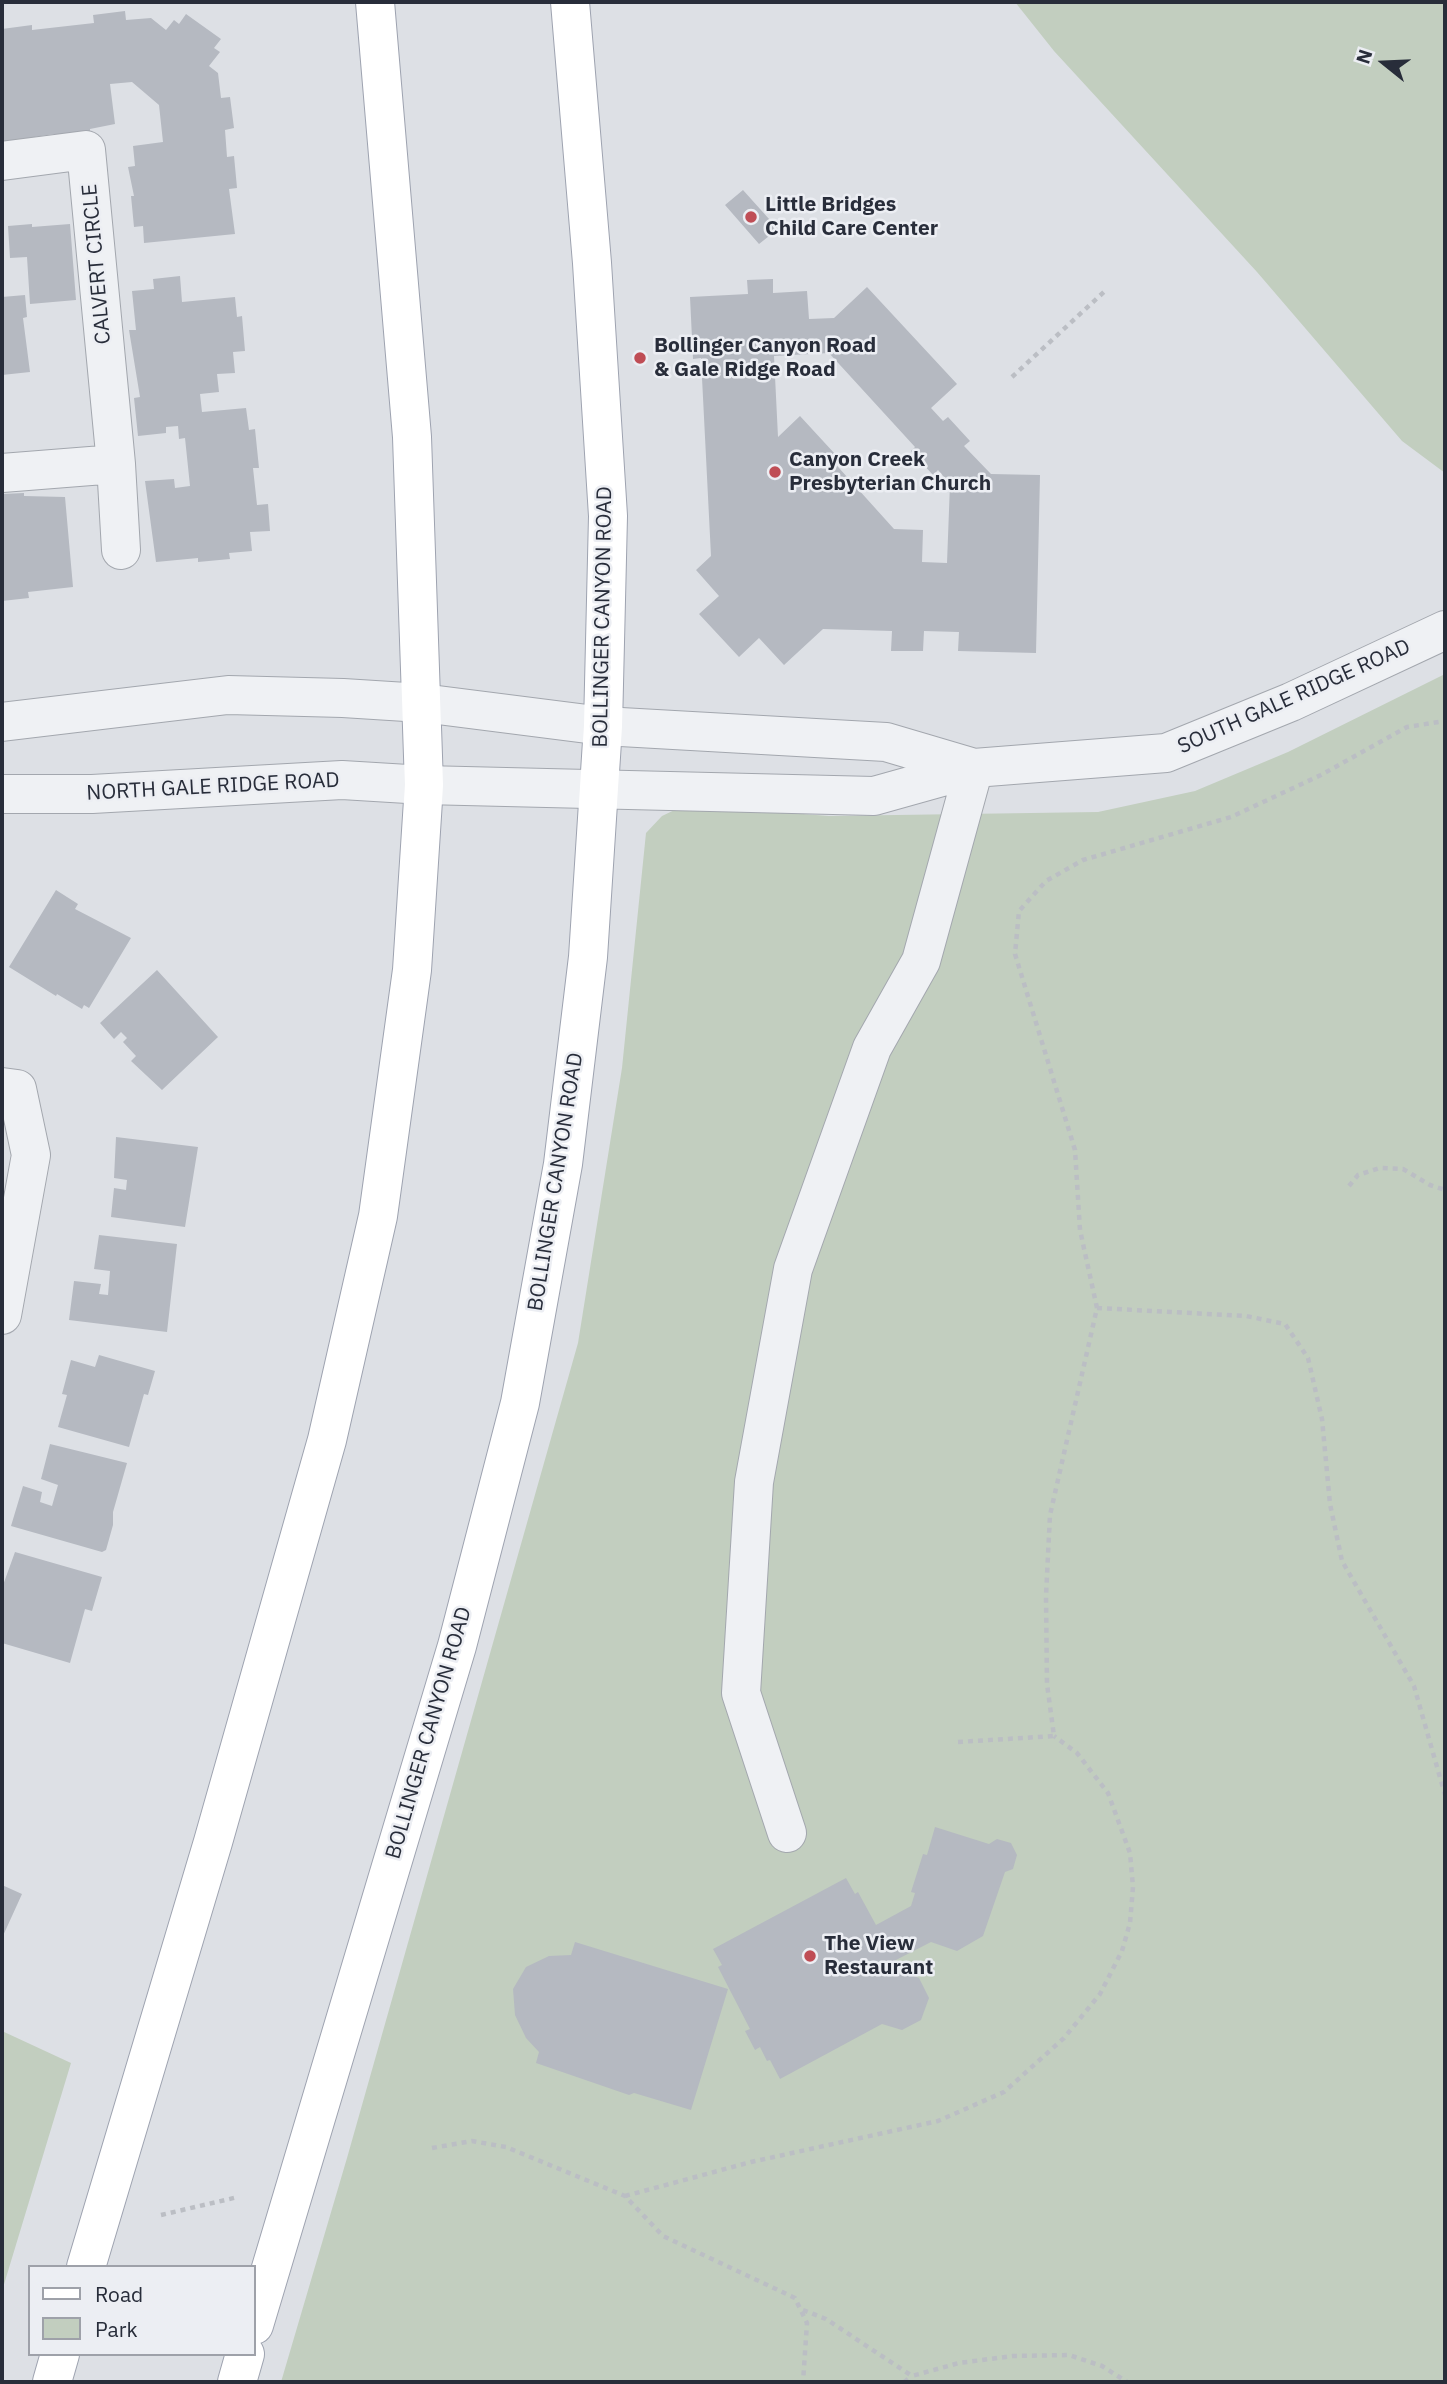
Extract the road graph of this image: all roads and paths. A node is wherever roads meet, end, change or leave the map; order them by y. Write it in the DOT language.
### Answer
graph roads {
  1 [pos="375,2"];
  2 [pos="570,2"];
  3 [pos="2,160"];
  4 [pos="1106,290"];
  5 [pos="1012,377"];
  6 [pos="116,464"];
  7 [pos="2,473"];
  8 [pos="121,550"];
  9 [pos="1445,630"];
  10 [pos="422,703"];
  11 [pos="1445,721"];
  12 [pos="2,722"];
  13 [pos="603,726"];
  14 [pos="974,768"];
  15 [pos="424,785"];
  16 [pos="599,788"];
  17 [pos="2,794"];
  18 [pos="2,1087"];
  19 [pos="1349,1186"];
  20 [pos="1445,1190"];
  21 [pos="1097,1308"];
  22 [pos="2,1315"];
  23 [pos="1054,1736"];
  24 [pos="958,1742"];
  25 [pos="1445,1795"];
  26 [pos="787,1833"];
  27 [pos="432,2148"];
  28 [pos="625,2196"];
  29 [pos="238,2197"];
  30 [pos="161,2215"];
  31 [pos="87,2265"];
  32 [pos="802,2309"];
  33 [pos="256,2318"];
  34 [pos="59,2356"];
  35 [pos="244,2356"];
  36 [pos="912,2376"];
  37 [pos="52,2382"];
  38 [pos="237,2382"];
  39 [pos="803,2382"];
  40 [pos="904,2382"];
  41 [pos="1127,2382"];
  1 -- 10 [label="main road"];
  2 -- 13 [label="main road, BOLLINGER CANYON ROAD"];
  3 -- 6 [label="street, CALVERT CIRCLE"];
  4 -- 5 [label="path"];
  6 -- 7 [label="street"];
  6 -- 8 [label="street, CALVERT CIRCLE"];
  9 -- 14 [label="street, SOUTH GALE RIDGE ROAD"];
  10 -- 12 [label="street"];
  10 -- 13 [label="street, SOUTH GALE RIDGE ROAD"];
  10 -- 15 [label="main road"];
  11 -- 21 [label="path"];
  13 -- 14 [label="street, SOUTH GALE RIDGE ROAD"];
  13 -- 16 [label="main road, BOLLINGER CANYON ROAD"];
  14 -- 16 [label="street, SOUTH GALE RIDGE ROAD"];
  14 -- 26 [label="street"];
  15 -- 16 [label="street, NORTH GALE RIDGE ROAD"];
  15 -- 17 [label="street, NORTH GALE RIDGE ROAD"];
  15 -- 31 [label="main road"];
  16 -- 33 [label="main road, BOLLINGER CANYON ROAD"];
  18 -- 22 [label="street"];
  19 -- 20 [label="path"];
  21 -- 23 [label="path"];
  21 -- 25 [label="path"];
  23 -- 24 [label="path"];
  23 -- 28 [label="path"];
  27 -- 28 [label="path"];
  28 -- 32 [label="path"];
  29 -- 30 [label="path"];
  32 -- 36 [label="path"];
  32 -- 39 [label="path"];
  34 -- 37 [label="main road"];
  35 -- 38 [label="main road"];
  36 -- 40 [label="path"];
  36 -- 41 [label="path"];
}
